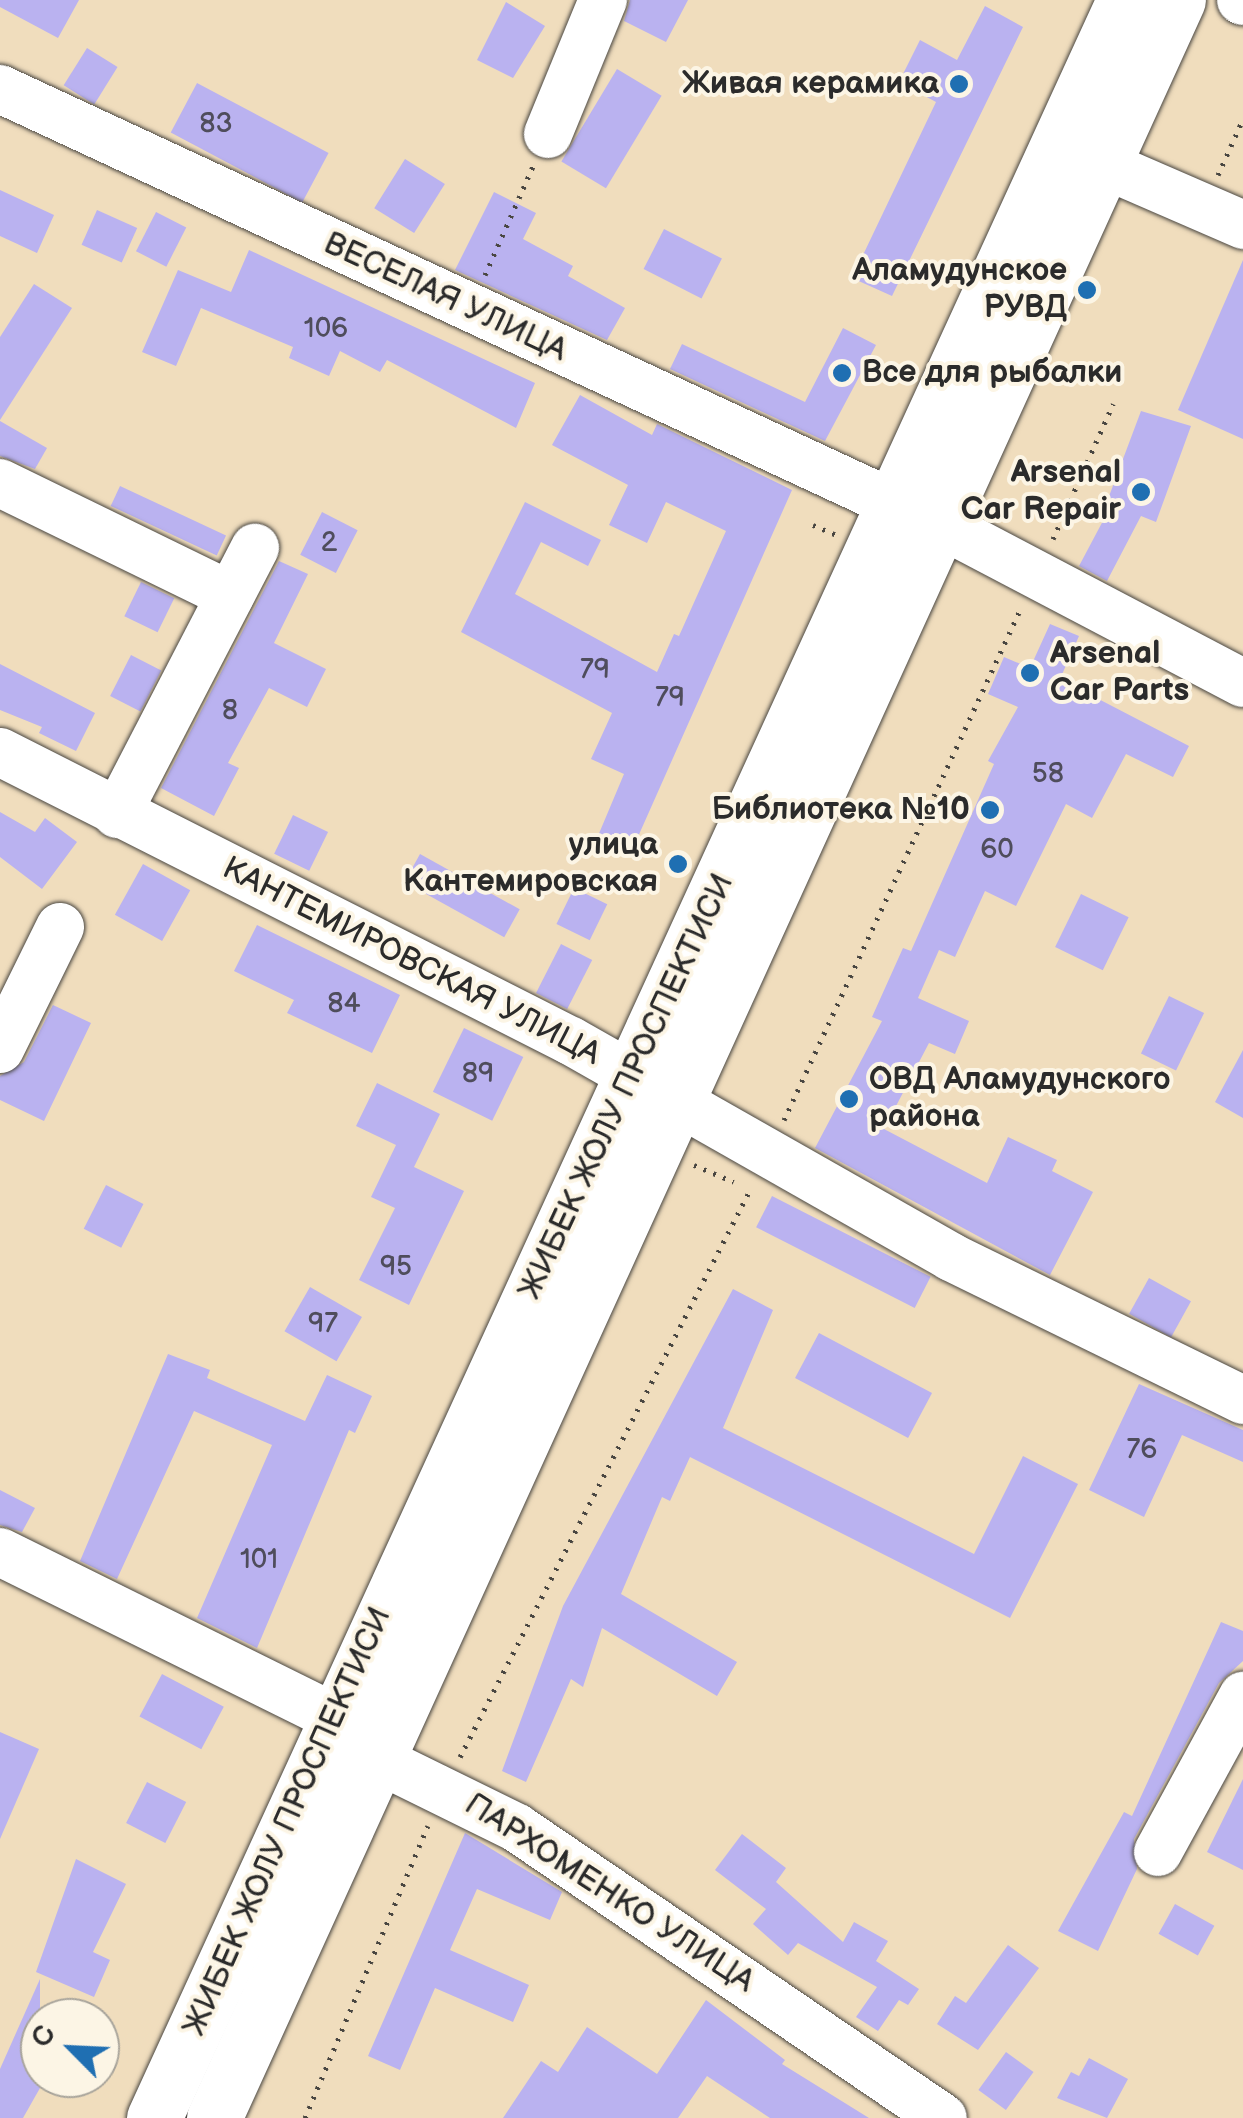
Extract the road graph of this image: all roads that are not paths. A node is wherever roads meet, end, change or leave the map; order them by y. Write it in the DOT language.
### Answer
graph roads {
  1 [pos="603,0"];
  2 [pos="1124,0"];
  3 [pos="1178,0"];
  4 [pos="0,89"];
  5 [pos="548,134"];
  6 [pos="1103,164"];
  7 [pos="1243,224"];
  8 [pos="0,483"];
  9 [pos="915,513"];
  10 [pos="254,548"];
  11 [pos="230,595"];
  12 [pos="1243,683"];
  13 [pos="0,752"];
  14 [pos="118,814"];
  15 [pos="60,927"];
  16 [pos="0,1050"];
  17 [pos="654,1088"];
  18 [pos="1243,1400"];
  19 [pos="0,1552"];
  20 [pos="1243,1696"];
  21 [pos="334,1717"];
  22 [pos="377,1759"];
  23 [pos="1158,1852"];
  24 [pos="154,2118"];
  25 [pos="214,2118"];
  26 [pos="943,2118"];
  1 -- 5 [label="street"];
  2 -- 9 [label="main road, ЖИБЕК ЖОЛУ ПРОСПЕКТИСИ"];
  3 -- 6 [label="main road, ЖИБЕК ЖОЛУ ПРОСПЕКТИСИ"];
  4 -- 9 [label="street, ВЕСЕЛАЯ УЛИЦА"];
  6 -- 7 [label="street"];
  6 -- 9 [label="main road, ЖИБЕК ЖОЛУ ПРОСПЕКТИСИ"];
  8 -- 11 [label="street"];
  9 -- 12 [label="street, ВЕСЕЛАЯ УЛИЦА"];
  9 -- 17 [label="main road, ЖИБЕК ЖОЛУ ПРОСПЕКТИСИ"];
  10 -- 11 [label="street"];
  11 -- 14 [label="street"];
  13 -- 14 [label="street, КАНТЕМИРОВСКАЯ УЛИЦА"];
  14 -- 17 [label="street, КАНТЕМИРОВСКАЯ УЛИЦА"];
  15 -- 16 [label="street"];
  17 -- 18 [label="street, КАНТЕМИРОВСКАЯ УЛИЦА"];
  17 -- 21 [label="main road, ЖИБЕК ЖОЛУ ПРОСПЕКТИСИ"];
  17 -- 22 [label="main road, ЖИБЕК ЖОЛУ ПРОСПЕКТИСИ"];
  19 -- 21 [label="street, ПАРХОМЕНКО УЛИЦА"];
  20 -- 23 [label="street"];
  21 -- 22 [label="street, ПАРХОМЕНКО УЛИЦА"];
  21 -- 24 [label="main road, ЖИБЕК ЖОЛУ ПРОСПЕКТИСИ"];
  22 -- 25 [label="main road, ЖИБЕК ЖОЛУ ПРОСПЕКТИСИ"];
  22 -- 26 [label="street, ПАРХОМЕНКО УЛИЦА"];
}
